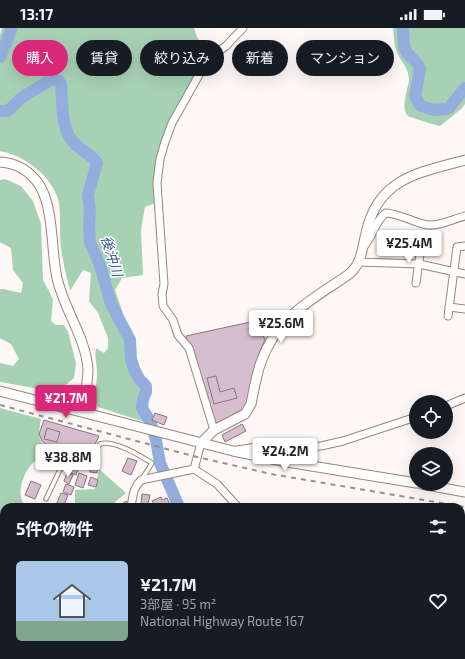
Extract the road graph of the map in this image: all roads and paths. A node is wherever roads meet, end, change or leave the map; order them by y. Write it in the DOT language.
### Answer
graph roads {
  1 [pos="243,28"];
  2 [pos="465,160"];
  3 [pos="0,162"];
  4 [pos="465,216"];
  5 [pos="465,246"];
  6 [pos="363,247"];
  7 [pos="421,247"];
  8 [pos="359,262"];
  9 [pos="419,264"];
  10 [pos="454,272"];
  11 [pos="465,274"];
  12 [pos="416,283"];
  13 [pos="449,307"];
  14 [pos="465,309"];
  15 [pos="448,316"];
  16 [pos="0,391"];
  17 [pos="465,398"];
  18 [pos="453,403"];
  19 [pos="80,412"];
  20 [pos="409,419"];
  21 [pos="214,430"];
  22 [pos="201,443"];
  23 [pos="233,451"];
  24 [pos="194,469"];
  25 [pos="145,479"];
  26 [pos="409,482"];
  27 [pos="453,490"];
  28 [pos="465,492"];
  29 [pos="46,499"];
  30 [pos="131,503"];
  31 [pos="234,503"];
  1 -- 21 [label="street"];
  2 -- 6 [label="street"];
  3 -- 19 [label="street"];
  4 -- 6 [label="street"];
  5 -- 10 [label="street"];
  6 -- 8 [label="street"];
  7 -- 9 [label="street"];
  8 -- 9 [label="street"];
  8 -- 21 [label="street"];
  9 -- 10 [label="street"];
  9 -- 12 [label="street"];
  10 -- 11 [label="street"];
  10 -- 13 [label="street"];
  13 -- 14 [label="street"];
  13 -- 15 [label="street"];
  16 -- 19 [label="street"];
  17 -- 18 [label="street"];
  19 -- 22 [label="street"];
  20 -- 23 [label="street"];
  21 -- 22 [label="street"];
  22 -- 23 [label="street"];
  22 -- 24 [label="street"];
  23 -- 26 [label="street"];
  24 -- 25 [label="street"];
  24 -- 31 [label="street"];
  25 -- 29 [label="lane"];
  25 -- 30 [label="street"];
  27 -- 28 [label="street"];
}
